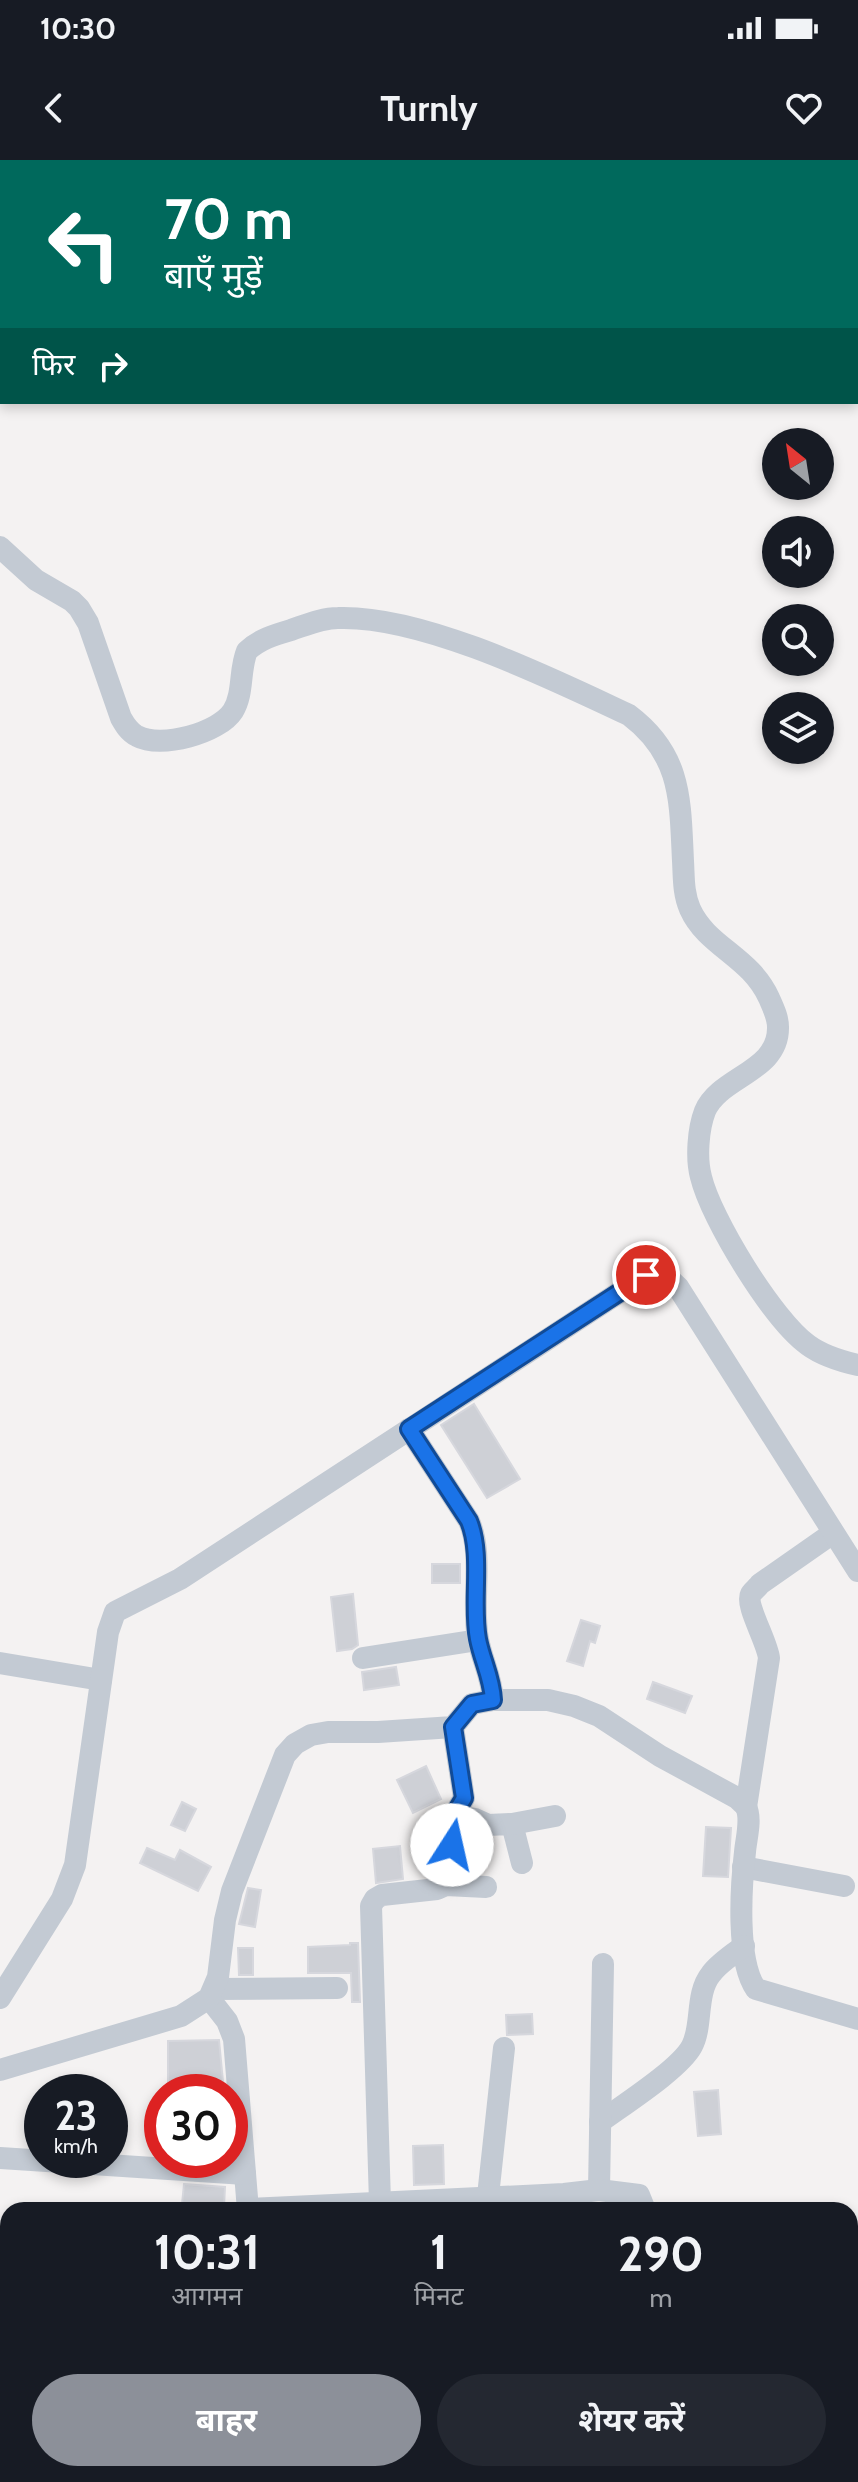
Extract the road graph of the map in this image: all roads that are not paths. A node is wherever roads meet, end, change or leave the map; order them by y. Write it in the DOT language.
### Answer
graph roads {
  1 [pos="0,547"];
  2 [pos="858,1365"];
  3 [pos="409,1429"];
  4 [pos="833,1533"];
  5 [pos="858,1571"];
  6 [pos="478,1640"];
  7 [pos="363,1658"];
  8 [pos="0,1663"];
  9 [pos="101,1680"];
  10 [pos="493,1700"];
  11 [pos="453,1727"];
  12 [pos="746,1807"];
  13 [pos="454,1815"];
  14 [pos="555,1816"];
  15 [pos="512,1824"];
  16 [pos="522,1863"];
  17 [pos="743,1867"];
  18 [pos="446,1885"];
  19 [pos="844,1886"];
  20 [pos="486,1887"];
  21 [pos="744,1946"];
  22 [pos="603,1964"];
  23 [pos="337,1988"];
  24 [pos="212,1994"];
  25 [pos="0,1998"];
  26 [pos="858,2019"];
  27 [pos="504,2048"];
  28 [pos="0,2070"];
  29 [pos="237,2074"];
  30 [pos="600,2122"];
  31 [pos="0,2158"];
  32 [pos="144,2167"];
  33 [pos="245,2178"];
  34 [pos="599,2190"];
  35 [pos="488,2196"];
  36 [pos="247,2202"];
  37 [pos="380,2202"];
  38 [pos="395,2202"];
  39 [pos="642,2202"];
  1 -- 2 [label="street"];
  3 -- 4 [label="street"];
  3 -- 6 [label="street"];
  3 -- 9 [label="street"];
  4 -- 5 [label="street"];
  4 -- 12 [label="street"];
  6 -- 7 [label="street"];
  6 -- 10 [label="street"];
  8 -- 9 [label="street"];
  9 -- 25 [label="street"];
  10 -- 11 [label="street"];
  10 -- 12 [label="street"];
  11 -- 13 [label="street"];
  11 -- 24 [label="street"];
  12 -- 17 [label="street"];
  13 -- 15 [label="street"];
  13 -- 18 [label="street"];
  14 -- 15 [label="street"];
  15 -- 16 [label="street"];
  17 -- 19 [label="street"];
  17 -- 21 [label="street"];
  18 -- 20 [label="street"];
  18 -- 37 [label="street"];
  21 -- 26 [label="street"];
  21 -- 30 [label="street"];
  22 -- 30 [label="street"];
  23 -- 24 [label="street"];
  24 -- 28 [label="street"];
  24 -- 29 [label="street"];
  27 -- 35 [label="street"];
  30 -- 34 [label="street"];
  31 -- 32 [label="street"];
  33 -- 36 [label="street"];
  34 -- 35 [label="street"];
  34 -- 39 [label="street"];
  35 -- 38 [label="street"];
}
